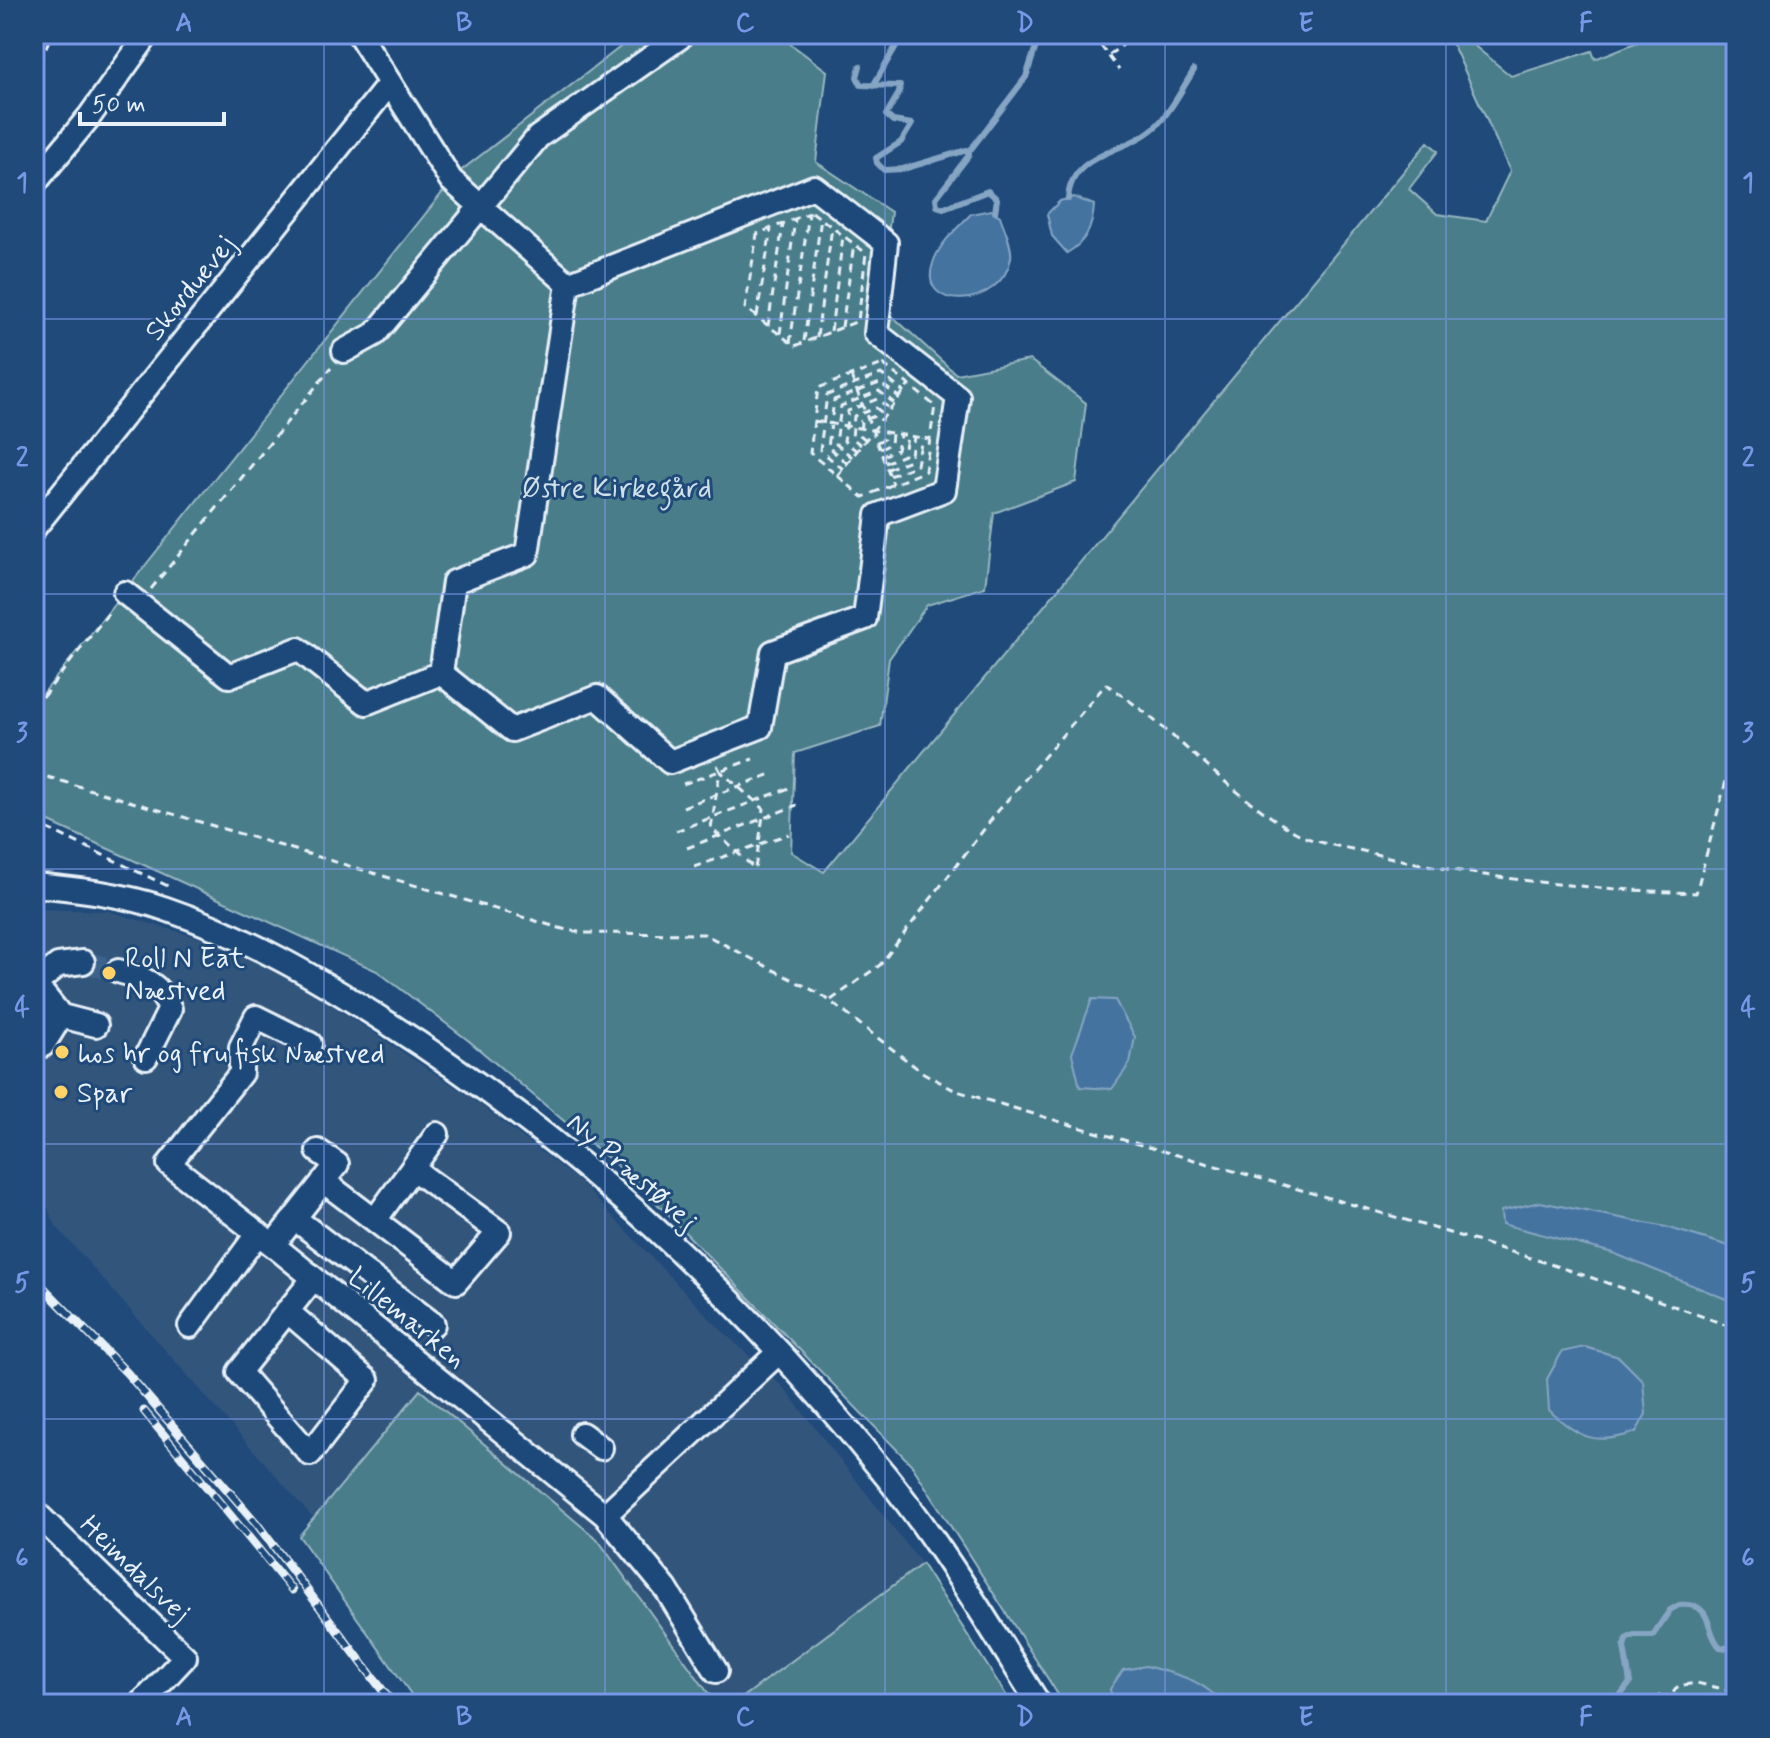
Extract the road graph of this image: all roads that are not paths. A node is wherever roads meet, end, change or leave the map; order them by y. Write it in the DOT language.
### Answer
graph roads {
  1 [pos="148,34"];
  2 [pos="359,34"];
  3 [pos="679,38"];
  4 [pos="390,83"];
  5 [pos="34,184"];
  6 [pos="479,207"];
  7 [pos="568,284"];
  8 [pos="344,351"];
  9 [pos="34,528"];
  10 [pos="132,598"];
  11 [pos="441,673"];
  12 [pos="34,885"];
  13 [pos="83,962"];
  14 [pos="118,971"];
  15 [pos="44,1015"];
  16 [pos="96,1025"];
  17 [pos="310,1044"];
  18 [pos="146,1057"];
  19 [pos="437,1134"];
  20 [pos="318,1151"];
  21 [pos="413,1169"];
  22 [pos="323,1181"];
  23 [pos="294,1218"];
  24 [pos="375,1220"];
  25 [pos="265,1239"];
  26 [pos="313,1279"];
  27 [pos="287,1311"];
  28 [pos="433,1324"];
  29 [pos="190,1326"];
  30 [pos="778,1353"];
  31 [pos="582,1434"];
  32 [pos="601,1448"];
  33 [pos="34,1511"];
  34 [pos="605,1515"];
  35 [pos="716,1671"];
  36 [pos="141,1704"];
  37 [pos="1039,1704"];
  1 -- 5 [label="street"];
  2 -- 4 [label="street"];
  3 -- 6 [label="street"];
  4 -- 6 [label="street"];
  4 -- 9 [label="street, Skovduevej"];
  6 -- 7 [label="street"];
  6 -- 8 [label="street"];
  7 -- 11 [label="street"];
  7 -- 11 [label="street"];
  10 -- 11 [label="street"];
  12 -- 30 [label="street, Ny Præstøvej"];
  13 -- 15 [label="street"];
  14 -- 18 [label="street"];
  15 -- 16 [label="street"];
  17 -- 25 [label="street, Lillemarken"];
  19 -- 21 [label="street"];
  20 -- 22 [label="street"];
  21 -- 24 [label="street"];
  21 -- 24 [label="street"];
  22 -- 23 [label="street"];
  22 -- 24 [label="street"];
  23 -- 25 [label="street"];
  23 -- 28 [label="street"];
  25 -- 26 [label="street, Lillemarken"];
  25 -- 29 [label="street"];
  26 -- 27 [label="street"];
  26 -- 34 [label="street, Lillemarken"];
  27 -- 27 [label="street"];
  30 -- 34 [label="street"];
  30 -- 37 [label="street, Ny Præstøvej"];
  31 -- 32 [label="street"];
  33 -- 36 [label="street, Heimdalsvej"];
  34 -- 35 [label="street, Lillemarken"];
}
